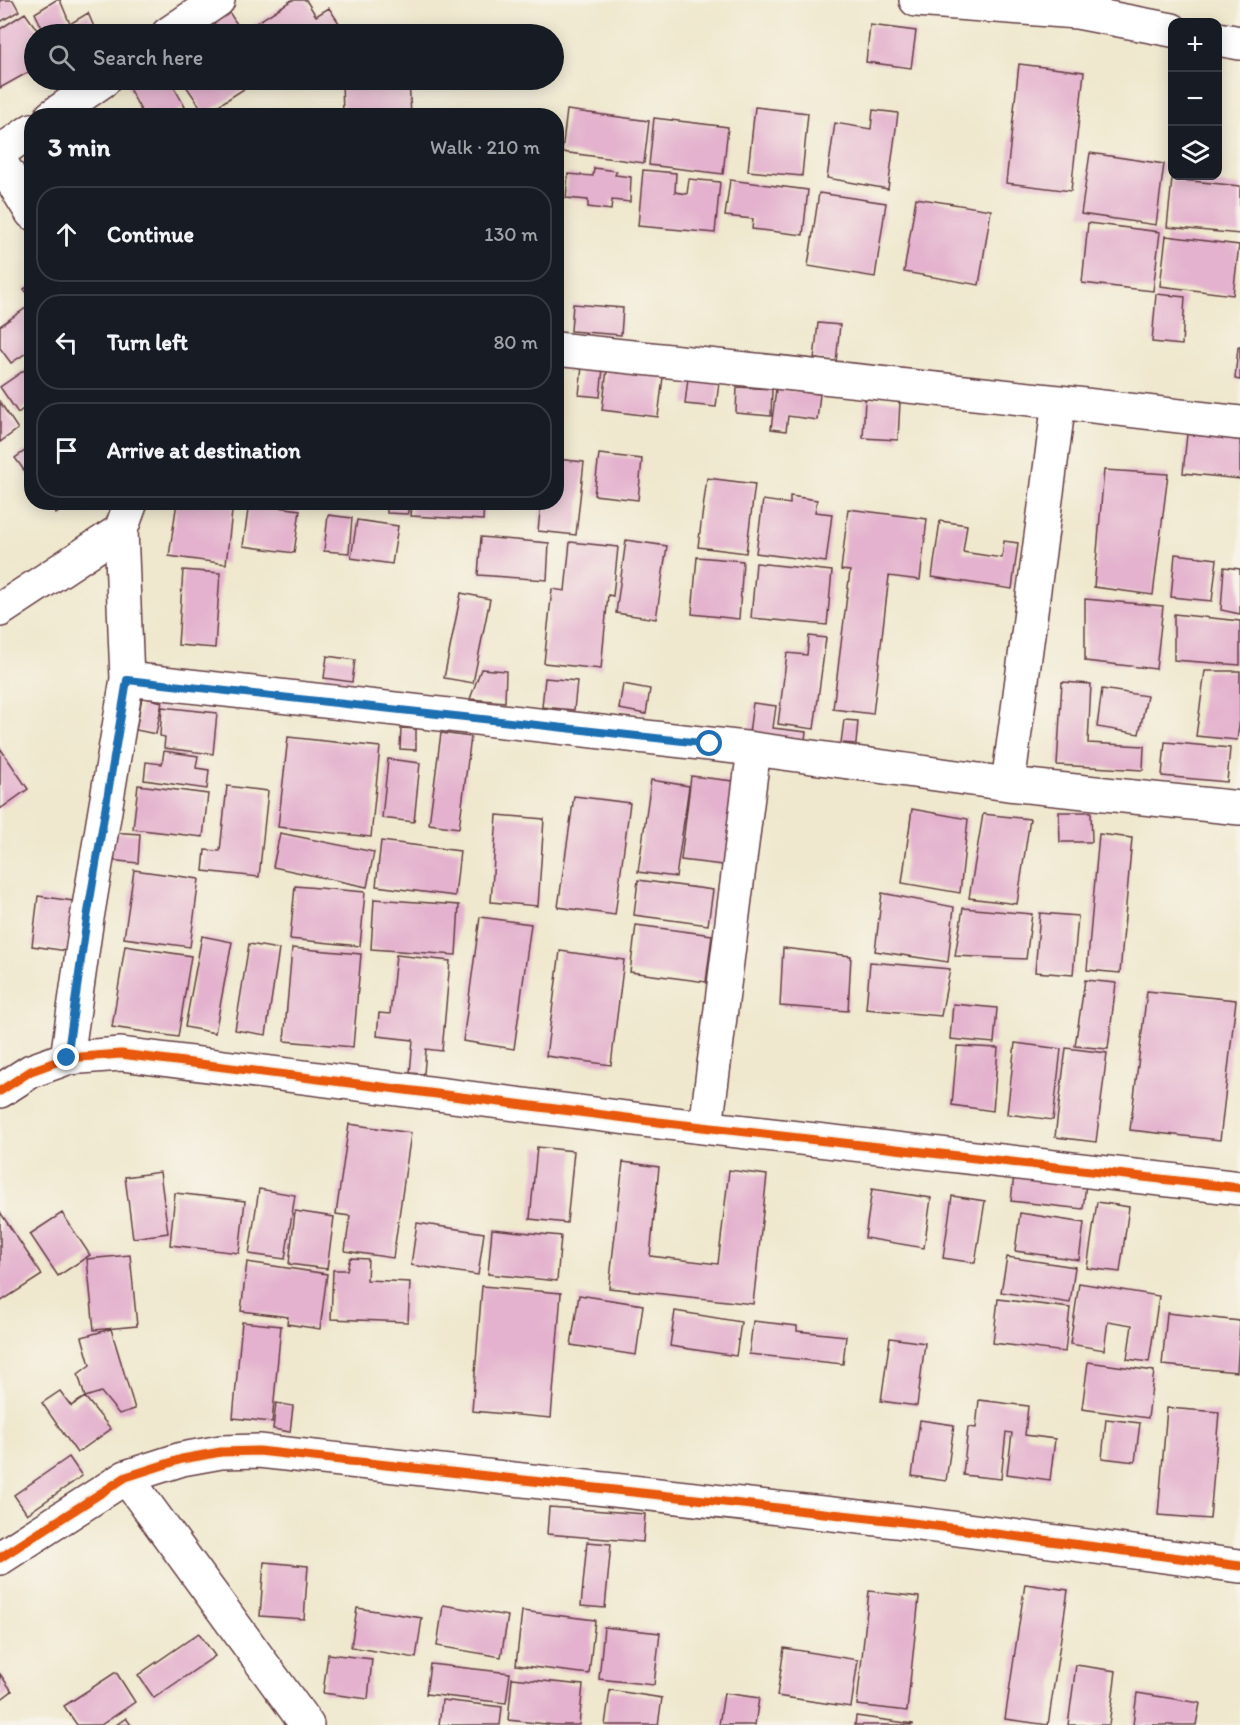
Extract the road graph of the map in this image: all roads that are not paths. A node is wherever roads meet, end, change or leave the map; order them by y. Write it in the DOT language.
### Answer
graph roads {
  1 [pos="218,0"];
  2 [pos="916,0"];
  3 [pos="1077,6"];
  4 [pos="183,24"];
  5 [pos="1168,29"];
  6 [pos="1222,40"];
  7 [pos="1240,43"];
  8 [pos="90,90"];
  9 [pos="64,108"];
  10 [pos="24,136"];
  11 [pos="0,152"];
  12 [pos="0,161"];
  13 [pos="24,200"];
  14 [pos="564,350"];
  15 [pos="1059,402"];
  16 [pos="1240,423"];
  17 [pos="126,516"];
  18 [pos="0,610"];
  19 [pos="127,680"];
  20 [pos="754,749"];
  21 [pos="1008,784"];
  22 [pos="1240,808"];
  23 [pos="67,1058"];
  24 [pos="0,1091"];
  25 [pos="706,1127"];
  26 [pos="1240,1188"];
  27 [pos="126,1477"];
  28 [pos="0,1558"];
  29 [pos="1240,1566"];
  30 [pos="307,1725"];
  1 -- 4 [label="street"];
  2 -- 3 [label="street"];
  3 -- 5 [label="street"];
  6 -- 7 [label="street"];
  8 -- 9 [label="street"];
  10 -- 11 [label="street"];
  12 -- 13 [label="street"];
  14 -- 15 [label="street"];
  15 -- 16 [label="street"];
  15 -- 21 [label="street"];
  17 -- 18 [label="street"];
  17 -- 19 [label="street"];
  19 -- 20 [label="street"];
  19 -- 23 [label="street"];
  20 -- 21 [label="street"];
  20 -- 25 [label="street"];
  21 -- 22 [label="street"];
  23 -- 24 [label="street"];
  23 -- 25 [label="street"];
  25 -- 26 [label="street"];
  27 -- 28 [label="street"];
  27 -- 29 [label="street"];
  27 -- 30 [label="street"];
}
